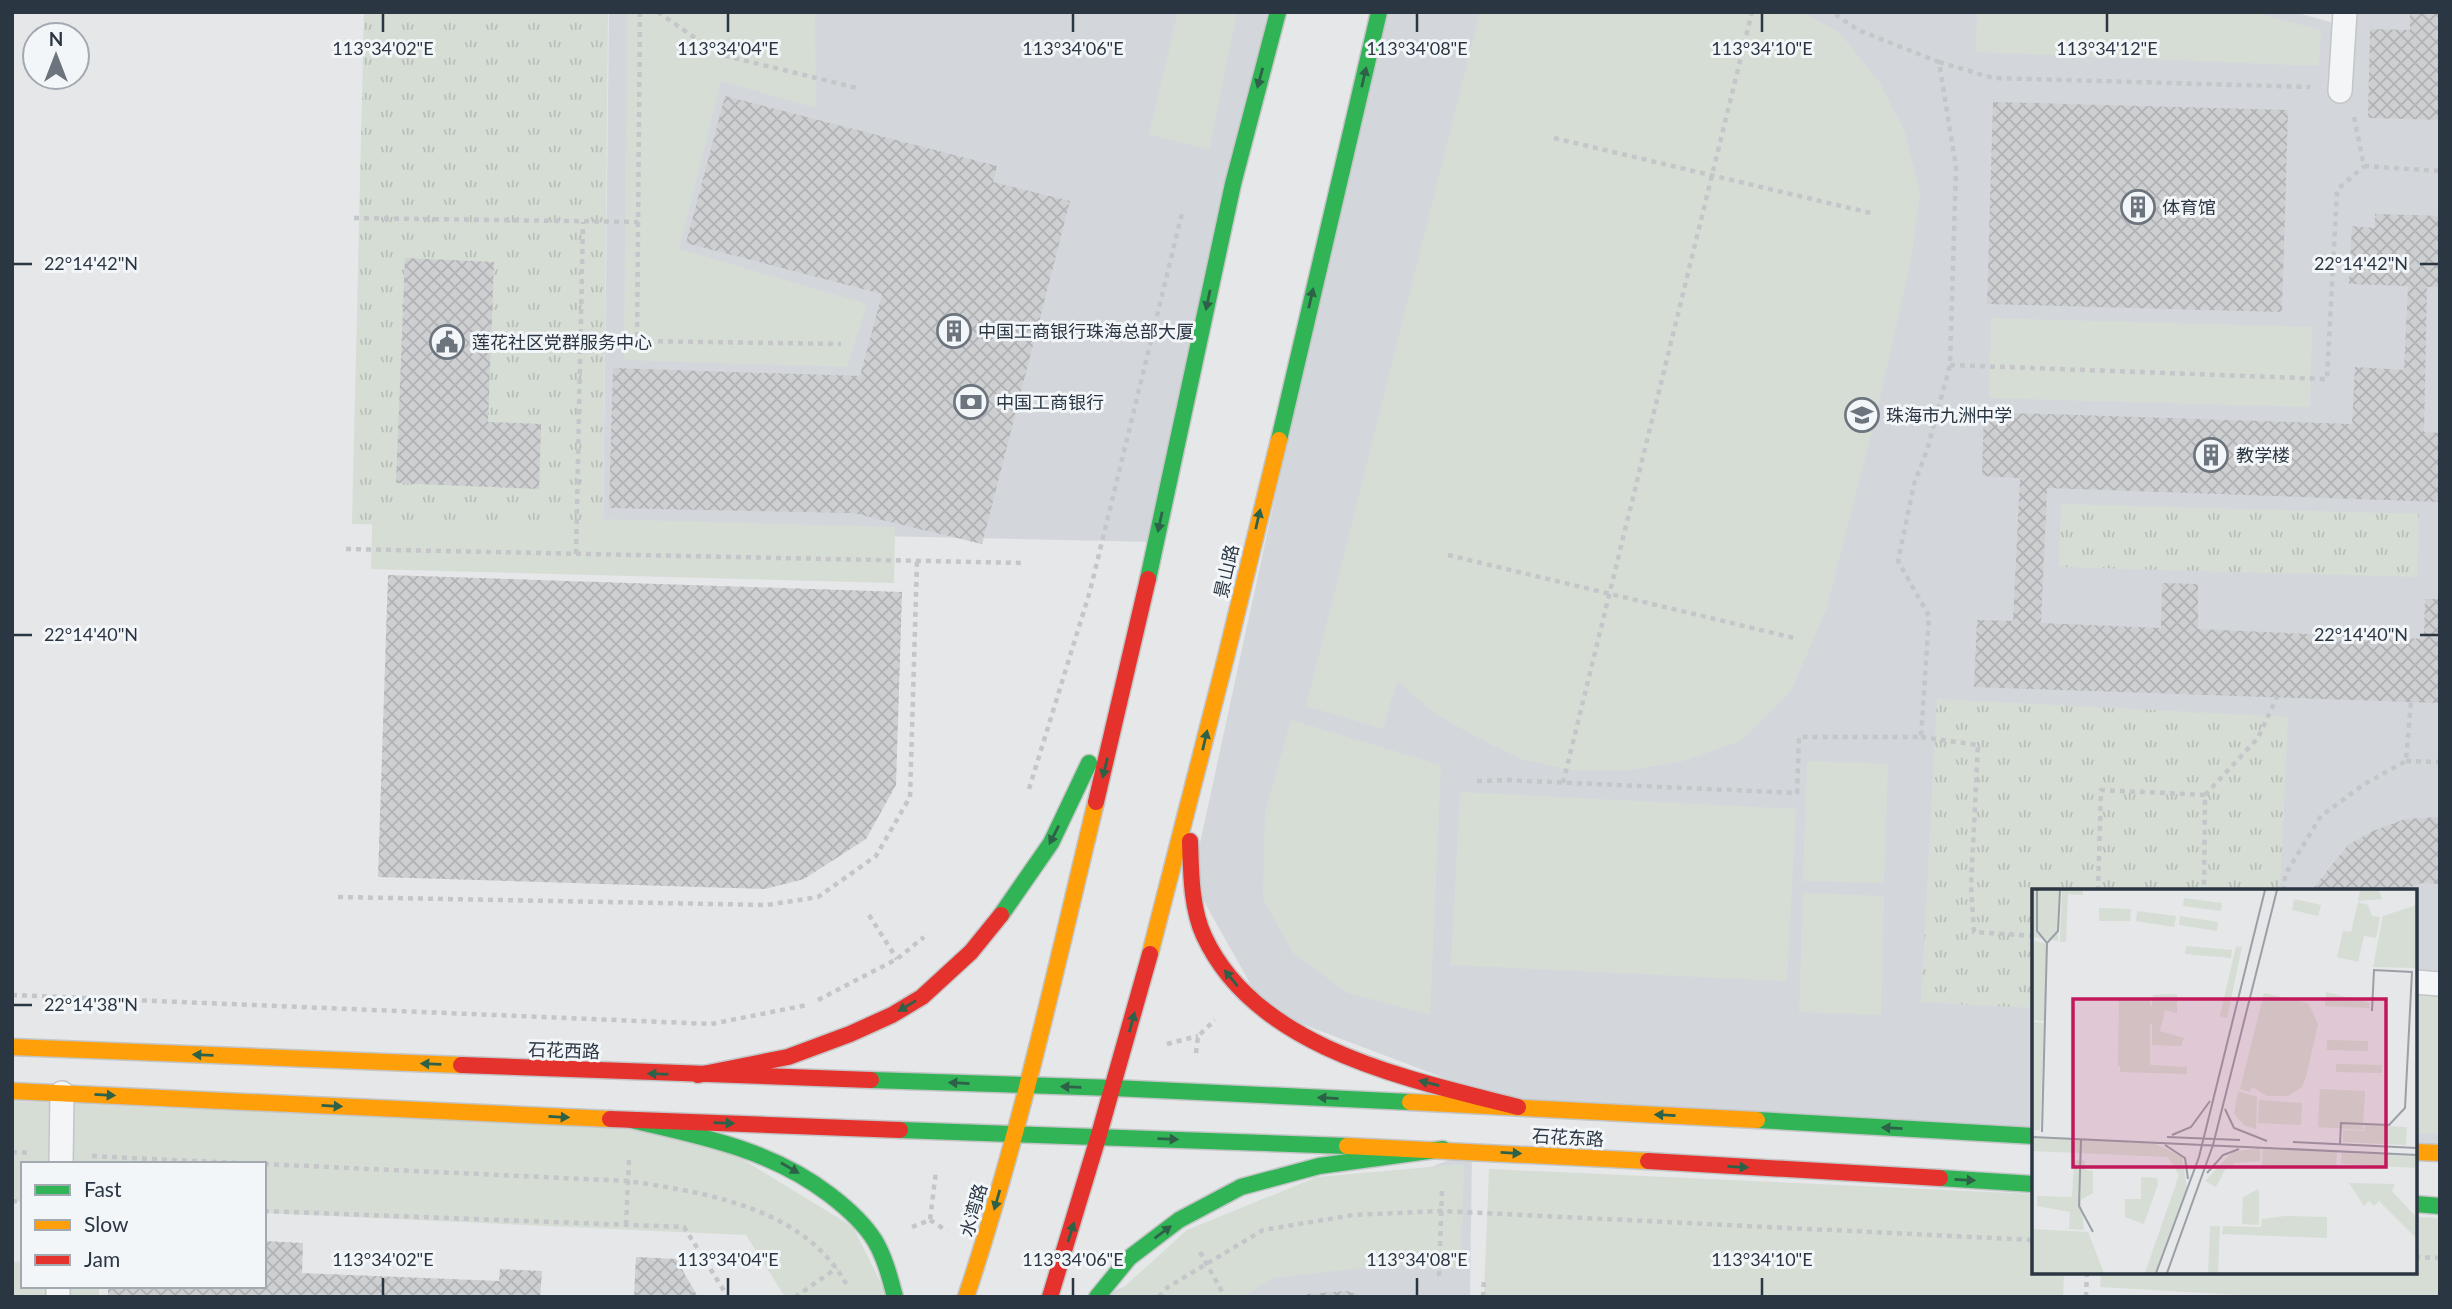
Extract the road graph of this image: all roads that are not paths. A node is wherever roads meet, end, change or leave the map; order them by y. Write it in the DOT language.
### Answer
graph roads {
  1 [pos="1278,12"];
  2 [pos="1380,12"];
  3 [pos="2345,12"];
  4 [pos="2340,91"];
  5 [pos="1125,685"];
  6 [pos="1190,807"];
  7 [pos="2417,982"];
  8 [pos="2440,984"];
  9 [pos="12,1046"];
  10 [pos="698,1075"];
  11 [pos="1027,1085"];
  12 [pos="1114,1088"];
  13 [pos="12,1091"];
  14 [pos="62,1093"];
  15 [pos="1518,1107"];
  16 [pos="631,1120"];
  17 [pos="1015,1134"];
  18 [pos="2032,1136"];
  19 [pos="1100,1137"];
  20 [pos="1443,1149"];
  21 [pos="2417,1152"];
  22 [pos="2440,1153"];
  23 [pos="61,1159"];
  24 [pos="2032,1184"];
  25 [pos="2417,1204"];
  26 [pos="2440,1206"];
  27 [pos="895,1297"];
  28 [pos="965,1297"];
  29 [pos="1050,1297"];
  30 [pos="1097,1297"];
  1 -- 5 [label="main road, one-way"];
  6 -- 2 [label="main road, 景山路, one-way"];
  3 -- 4 [label="lane"];
  5 -- 10 [label="main road, one-way"];
  5 -- 11 [label="main road, one-way"];
  12 -- 6 [label="main road, 景山路, one-way"];
  15 -- 6 [label="main road, one-way"];
  7 -- 8 [label="lane"];
  10 -- 9 [label="main road, 石花西路, one-way"];
  11 -- 10 [label="main road, 石花西路, one-way"];
  12 -- 11 [label="main road, 石花西路, one-way"];
  11 -- 17 [label="main road"];
  15 -- 12 [label="main road, 石花东路, one-way"];
  12 -- 19 [label="main road, 景山路"];
  13 -- 14 [label="main road"];
  14 -- 16 [label="main road, one-way"];
  14 -- 23 [label="lane"];
  18 -- 15 [label="main road, 石花东路, one-way"];
  16 -- 17 [label="main road, one-way"];
  16 -- 27 [label="main road, one-way"];
  17 -- 19 [label="main road"];
  17 -- 28 [label="main road, 水湾路, one-way"];
  19 -- 20 [label="main road, 石花东路, one-way"];
  29 -- 19 [label="main road, one-way"];
  20 -- 24 [label="main road, 石花东路, one-way"];
  30 -- 20 [label="main road, one-way"];
  21 -- 22 [label="main road"];
  25 -- 26 [label="main road"];
}
